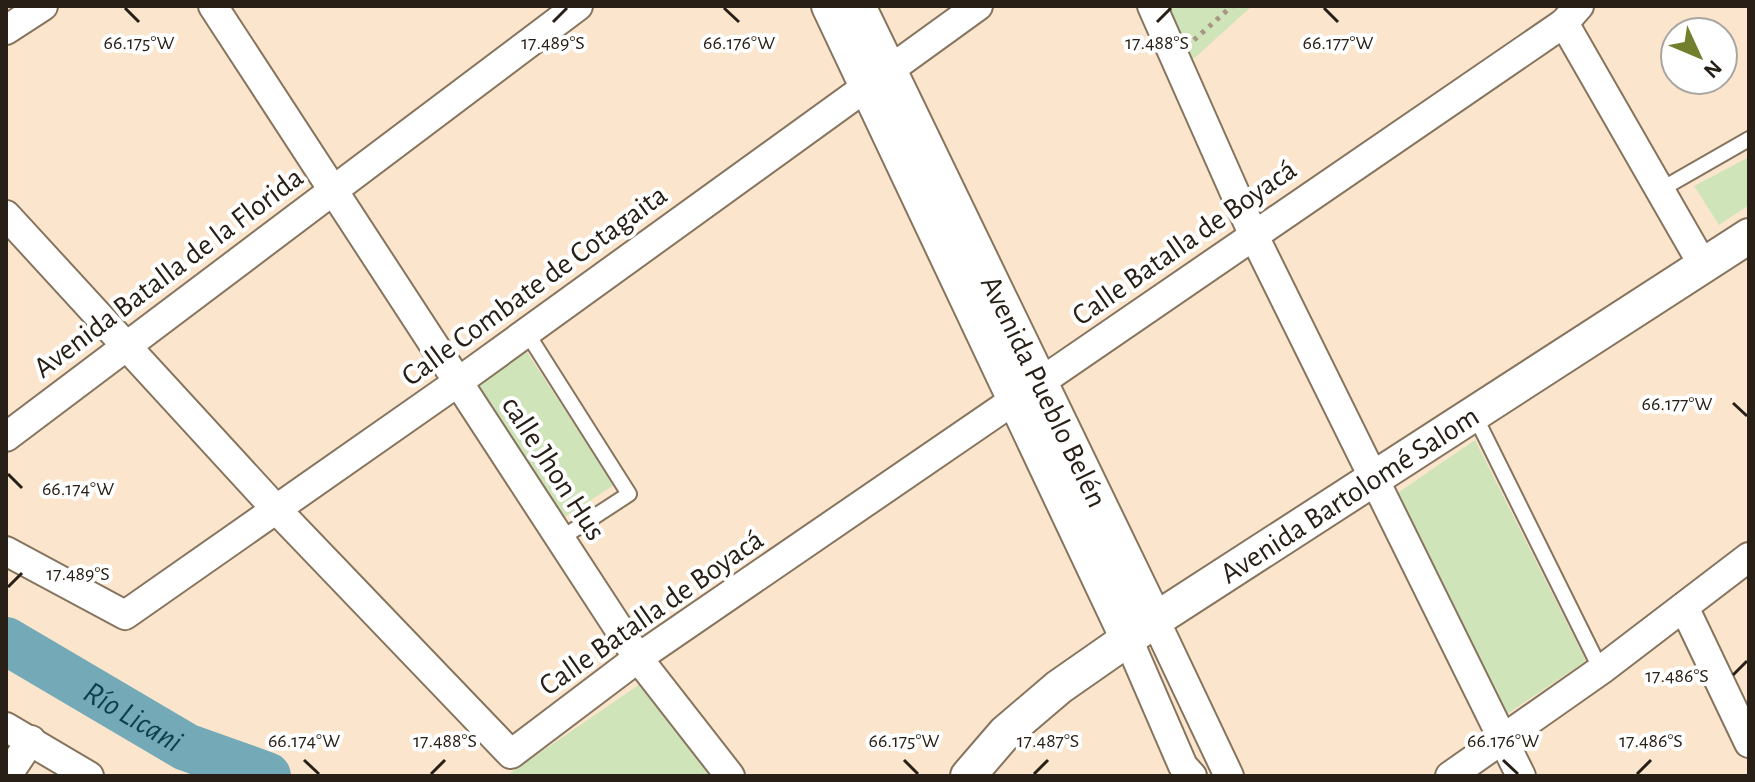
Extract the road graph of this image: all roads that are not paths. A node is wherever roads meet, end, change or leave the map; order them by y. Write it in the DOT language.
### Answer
graph roads {
  1 [pos="43,6"];
  2 [pos="213,6"];
  3 [pos="578,6"];
  4 [pos="829,6"];
  5 [pos="858,6"];
  6 [pos="978,6"];
  7 [pos="1152,6"];
  8 [pos="1572,14"];
  9 [pos="6,30"];
  10 [pos="879,79"];
  11 [pos="1749,139"];
  12 [pos="333,190"];
  13 [pos="1660,190"];
  14 [pos="6,215"];
  15 [pos="1254,236"];
  16 [pos="1749,236"];
  17 [pos="1703,265"];
  18 [pos="527,333"];
  19 [pos="128,344"];
  20 [pos="458,382"];
  21 [pos="1028,392"];
  22 [pos="1474,414"];
  23 [pos="6,437"];
  24 [pos="1374,479"];
  25 [pos="276,509"];
  26 [pos="560,539"];
  27 [pos="6,551"];
  28 [pos="1749,557"];
  29 [pos="1684,607"];
  30 [pos="1142,630"];
  31 [pos="638,658"];
  32 [pos="1601,670"];
  33 [pos="6,727"];
  34 [pos="1500,739"];
  35 [pos="31,740"];
  36 [pos="1749,743"];
  37 [pos="7,776"];
  38 [pos="89,776"];
  39 [pos="730,776"];
  40 [pos="968,776"];
  41 [pos="1192,776"];
  42 [pos="1229,776"];
  43 [pos="1450,776"];
  44 [pos="1521,776"];
  1 -- 9 [label="street"];
  2 -- 12 [label="street, calle Jhon Hus"];
  3 -- 12 [label="street, Avenida Batalla de la Florida"];
  4 -- 10 [label="street, Avenida Pueblo Belén"];
  5 -- 10 [label="street, Avenida Pueblo Belén"];
  6 -- 10 [label="street, Calle Combate de Cotagaita"];
  7 -- 15 [label="street"];
  8 -- 13 [label="street"];
  8 -- 15 [label="street, Calle Batalla de Boyacá"];
  10 -- 18 [label="street, Calle Combate de Cotagaita"];
  10 -- 21 [label="street, Avenida Pueblo Belén"];
  11 -- 13 [label="lane"];
  12 -- 19 [label="street, Avenida Batalla de la Florida"];
  12 -- 20 [label="street, calle Jhon Hus"];
  13 -- 17 [label="street"];
  14 -- 19 [label="street"];
  15 -- 21 [label="street, Calle Batalla de Boyacá"];
  15 -- 24 [label="street"];
  16 -- 17 [label="street, Avenida Bartolomé Salom"];
  17 -- 22 [label="street, Avenida Bartolomé Salom"];
  18 -- 20 [label="street, Calle Combate de Cotagaita"];
  18 -- 26 [label="lane"];
  19 -- 23 [label="street, Avenida Batalla de la Florida"];
  19 -- 25 [label="street"];
  20 -- 25 [label="street, Calle Combate de Cotagaita"];
  20 -- 26 [label="street, calle Jhon Hus"];
  21 -- 30 [label="street, Avenida Pueblo Belén"];
  21 -- 31 [label="street, Calle Batalla de Boyacá"];
  22 -- 24 [label="street, Avenida Bartolomé Salom"];
  22 -- 32 [label="lane"];
  24 -- 30 [label="street, Avenida Bartolomé Salom"];
  24 -- 34 [label="street"];
  25 -- 27 [label="street, Calle Combate de Cotagaita"];
  25 -- 31 [label="street, Calle Batalla de Boyacá"];
  26 -- 31 [label="street, calle Jhon Hus"];
  28 -- 29 [label="street"];
  29 -- 32 [label="street"];
  29 -- 36 [label="street"];
  30 -- 40 [label="street, Avenida Bartolomé Salom"];
  30 -- 41 [label="street, Avenida Pueblo Belén"];
  30 -- 42 [label="street, Avenida Pueblo Belén"];
  31 -- 39 [label="street, calle Jhon Hus"];
  32 -- 34 [label="street"];
  33 -- 35 [label="street"];
  34 -- 43 [label="street"];
  34 -- 44 [label="street"];
  35 -- 37 [label="street"];
  35 -- 38 [label="street"];
}
